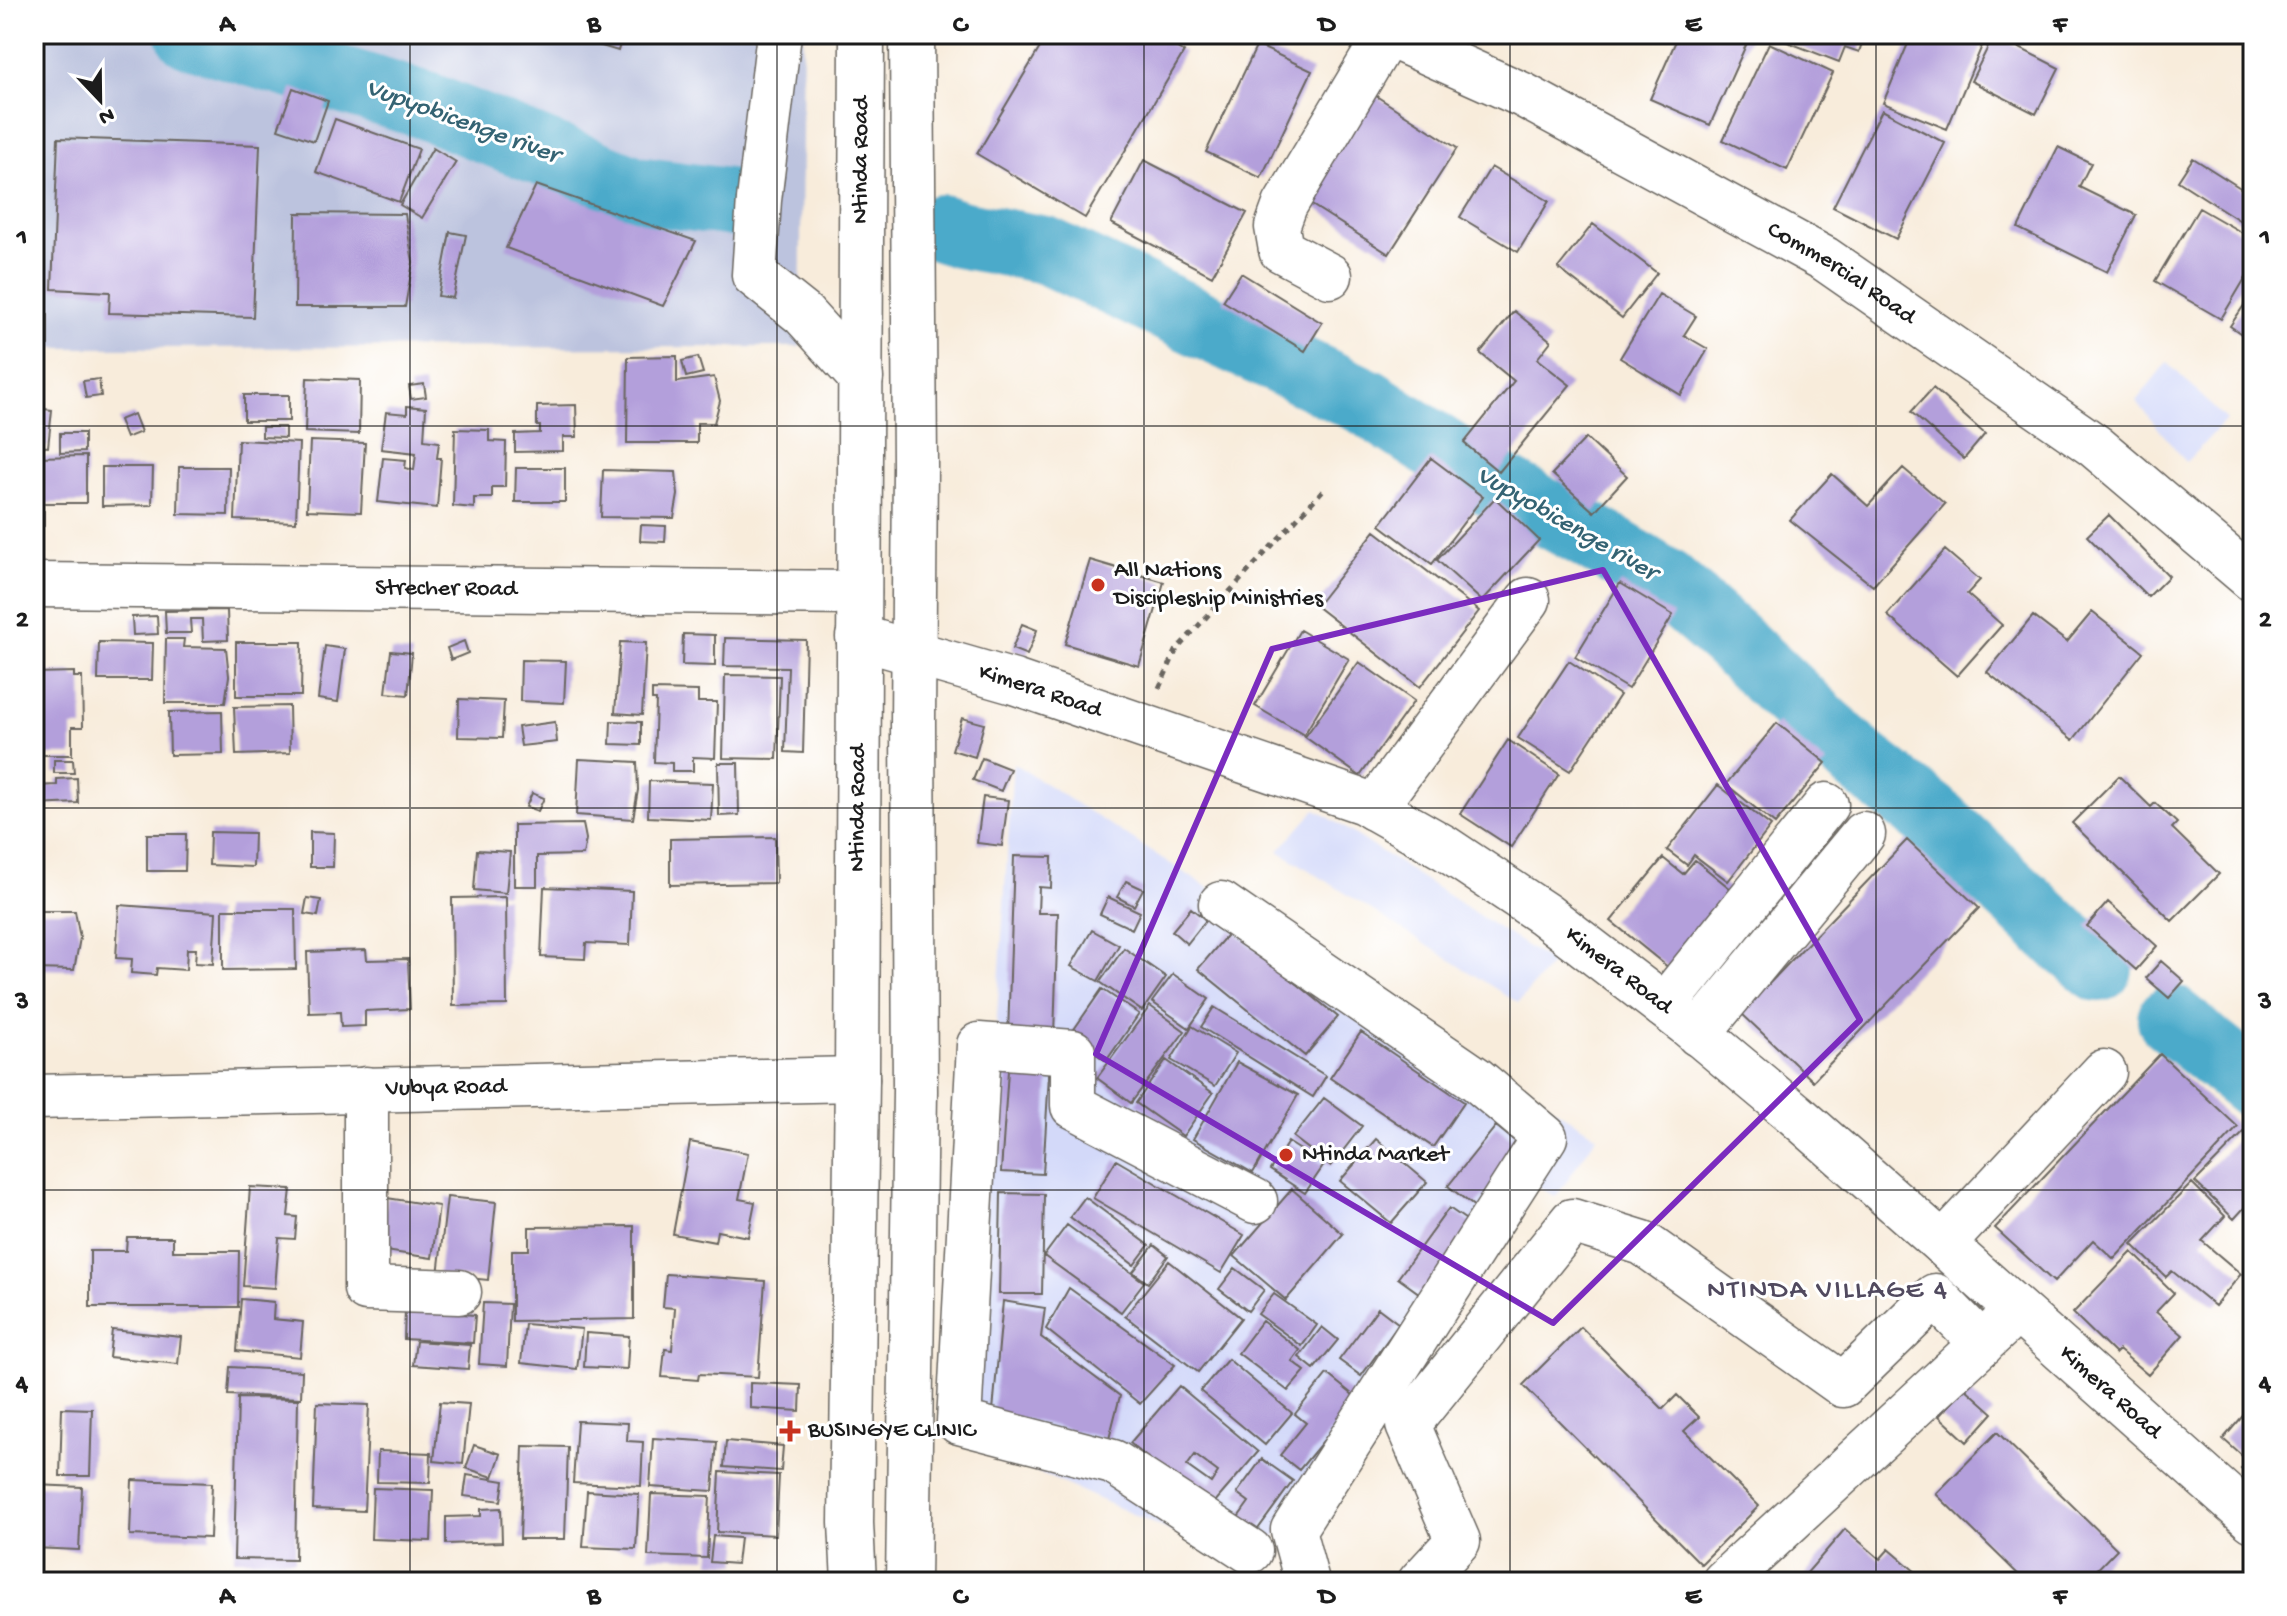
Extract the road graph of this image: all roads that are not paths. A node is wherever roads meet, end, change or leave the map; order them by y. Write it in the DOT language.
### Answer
graph roads {
  1 [pos="779,34"];
  2 [pos="862,34"];
  3 [pos="912,34"];
  4 [pos="1387,34"];
  5 [pos="1330,276"];
  6 [pos="861,378"];
  7 [pos="2253,580"];
  8 [pos="34,585"];
  9 [pos="859,593"];
  10 [pos="1528,600"];
  11 [pos="858,637"];
  12 [pos="914,652"];
  13 [pos="1826,805"];
  14 [pos="1374,808"];
  15 [pos="1863,834"];
  16 [pos="1221,904"];
  17 [pos="1664,1006"];
  18 [pos="1698,1034"];
  19 [pos="2104,1072"];
  20 [pos="857,1079"];
  21 [pos="366,1089"];
  22 [pos="976,1090"];
  23 [pos="915,1091"];
  24 [pos="34,1097"];
  25 [pos="1255,1201"];
  26 [pos="1943,1244"];
  27 [pos="459,1292"];
  28 [pos="2018,1310"];
  29 [pos="1982,1344"];
  30 [pos="2253,1520"];
  31 [pos="1250,1551"];
  32 [pos="854,1582"];
  33 [pos="908,1582"];
  34 [pos="1307,1582"];
  35 [pos="1420,1582"];
  36 [pos="1724,1582"];
  1 -- 6 [label="street"];
  2 -- 6 [label="street, Ntinda Road"];
  3 -- 12 [label="street"];
  4 -- 5 [label="street"];
  4 -- 7 [label="street, Commercial Road"];
  6 -- 9 [label="street, Ntinda Road"];
  8 -- 9 [label="street, Strecher Road"];
  9 -- 11 [label="street, Ntinda Road"];
  10 -- 14 [label="street"];
  11 -- 12 [label="street, Kimera Road"];
  11 -- 20 [label="street, Ntinda Road"];
  12 -- 14 [label="street, Kimera Road"];
  12 -- 23 [label="street"];
  13 -- 17 [label="street"];
  14 -- 17 [label="street, Kimera Road"];
  15 -- 18 [label="street"];
  16 -- 34 [label="street"];
  17 -- 18 [label="street, Kimera Road"];
  18 -- 26 [label="street, Kimera Road"];
  19 -- 26 [label="street"];
  20 -- 21 [label="street, Vubya Road"];
  20 -- 32 [label="street, Ntinda Road"];
  21 -- 24 [label="street, Vubya Road"];
  21 -- 27 [label="street"];
  22 -- 23 [label="street"];
  22 -- 25 [label="street"];
  22 -- 31 [label="street"];
  23 -- 33 [label="street"];
  26 -- 28 [label="street, Kimera Road"];
  28 -- 29 [label="street"];
  28 -- 30 [label="street, Kimera Road"];
  29 -- 35 [label="street"];
  29 -- 36 [label="street"];
}
